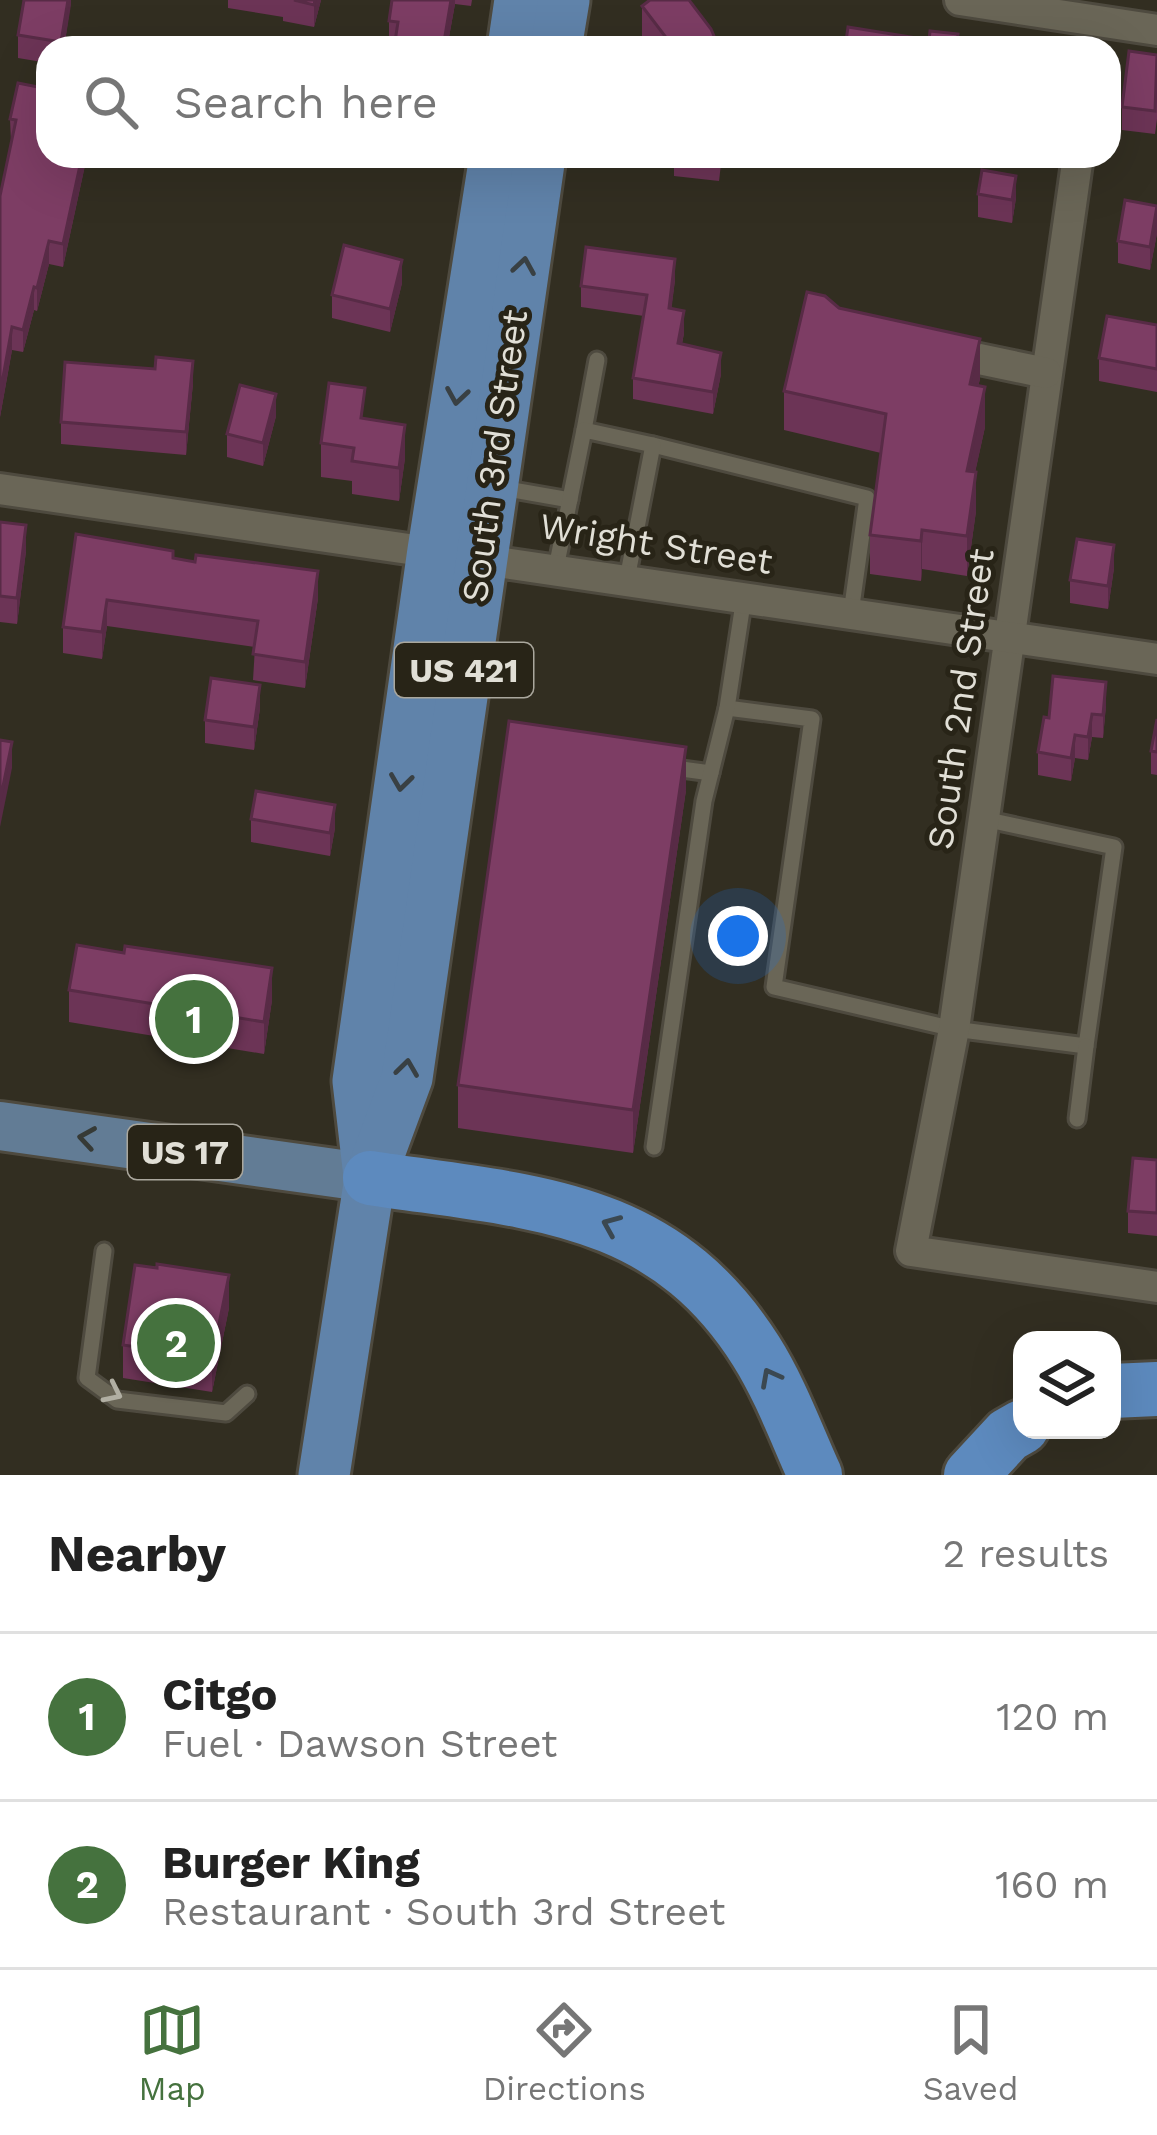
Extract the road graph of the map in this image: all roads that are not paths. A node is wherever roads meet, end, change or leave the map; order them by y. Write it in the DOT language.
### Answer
graph roads {
  1 [pos="520,0"];
  2 [pos="564,0"];
  3 [pos="960,0"];
  4 [pos="1097,23"];
  5 [pos="1157,30"];
  6 [pos="515,36"];
  7 [pos="558,36"];
  8 [pos="494,168"];
  9 [pos="538,168"];
  10 [pos="1076,168"];
  11 [pos="910,344"];
  12 [pos="597,360"];
  13 [pos="1046,373"];
  14 [pos="584,430"];
  15 [pos="653,445"];
  16 [pos="491,486"];
  17 [pos="0,489"];
  18 [pos="570,500"];
  19 [pos="456,554"];
  20 [pos="556,568"];
  21 [pos="627,579"];
  22 [pos="745,597"];
  23 [pos="851,614"];
  24 [pos="1008,637"];
  25 [pos="1157,659"];
  26 [pos="728,707"];
  27 [pos="645,763"];
  28 [pos="711,773"];
  29 [pos="984,819"];
  30 [pos="955,1029"];
  31 [pos="1086,1046"];
  32 [pos="1077,1119"];
  33 [pos="0,1126"];
  34 [pos="654,1148"];
  35 [pos="370,1178"];
  36 [pos="104,1251"];
  37 [pos="1157,1287"];
  38 [pos="1157,1389"];
  39 [pos="1121,1390"];
  40 [pos="247,1394"];
  41 [pos="1013,1433"];
  42 [pos="325,1475"];
  43 [pos="815,1475"];
  44 [pos="971,1475"];
  1 -- 6 [label="highway"];
  2 -- 7 [label="highway"];
  3 -- 4 [label="street"];
  4 -- 5 [label="street"];
  8 -- 19 [label="highway, South 3rd Street / US 421, one-way"];
  16 -- 9 [label="highway, South 3rd Street / US 421, one-way"];
  10 -- 13 [label="street, South 2nd Street"];
  11 -- 13 [label="street"];
  12 -- 14 [label="lane"];
  13 -- 24 [label="street, South 2nd Street"];
  14 -- 15 [label="lane"];
  14 -- 18 [label="lane"];
  15 -- 21 [label="lane"];
  15 -- 23 [label="lane"];
  16 -- 18 [label="lane"];
  16 -- 19 [label="highway, South 3rd Street / US 421"];
  17 -- 19 [label="street, Wright Street"];
  18 -- 20 [label="lane"];
  19 -- 20 [label="street, Wright Street"];
  19 -- 35 [label="highway, South 3rd Street / US 421"];
  20 -- 21 [label="street, Wright Street"];
  21 -- 22 [label="street, Wright Street"];
  22 -- 23 [label="street, Wright Street"];
  22 -- 26 [label="lane"];
  23 -- 24 [label="street, Wright Street"];
  24 -- 25 [label="street, Wright Street"];
  24 -- 29 [label="street, South 2nd Street"];
  26 -- 28 [label="lane"];
  26 -- 30 [label="lane"];
  27 -- 28 [label="lane"];
  28 -- 34 [label="lane"];
  29 -- 30 [label="street, South 2nd Street"];
  29 -- 31 [label="lane"];
  30 -- 31 [label="lane"];
  30 -- 37 [label="street, South 2nd Street"];
  31 -- 32 [label="lane"];
  35 -- 33 [label="main road, US 17, one-way"];
  35 -- 42 [label="highway, South 3rd Street / US 421"];
  43 -- 35 [label="highway, US 17, one-way"];
  36 -- 40 [label="lane, one-way"];
  38 -- 39 [label="highway"];
  41 -- 44 [label="highway"];
}
